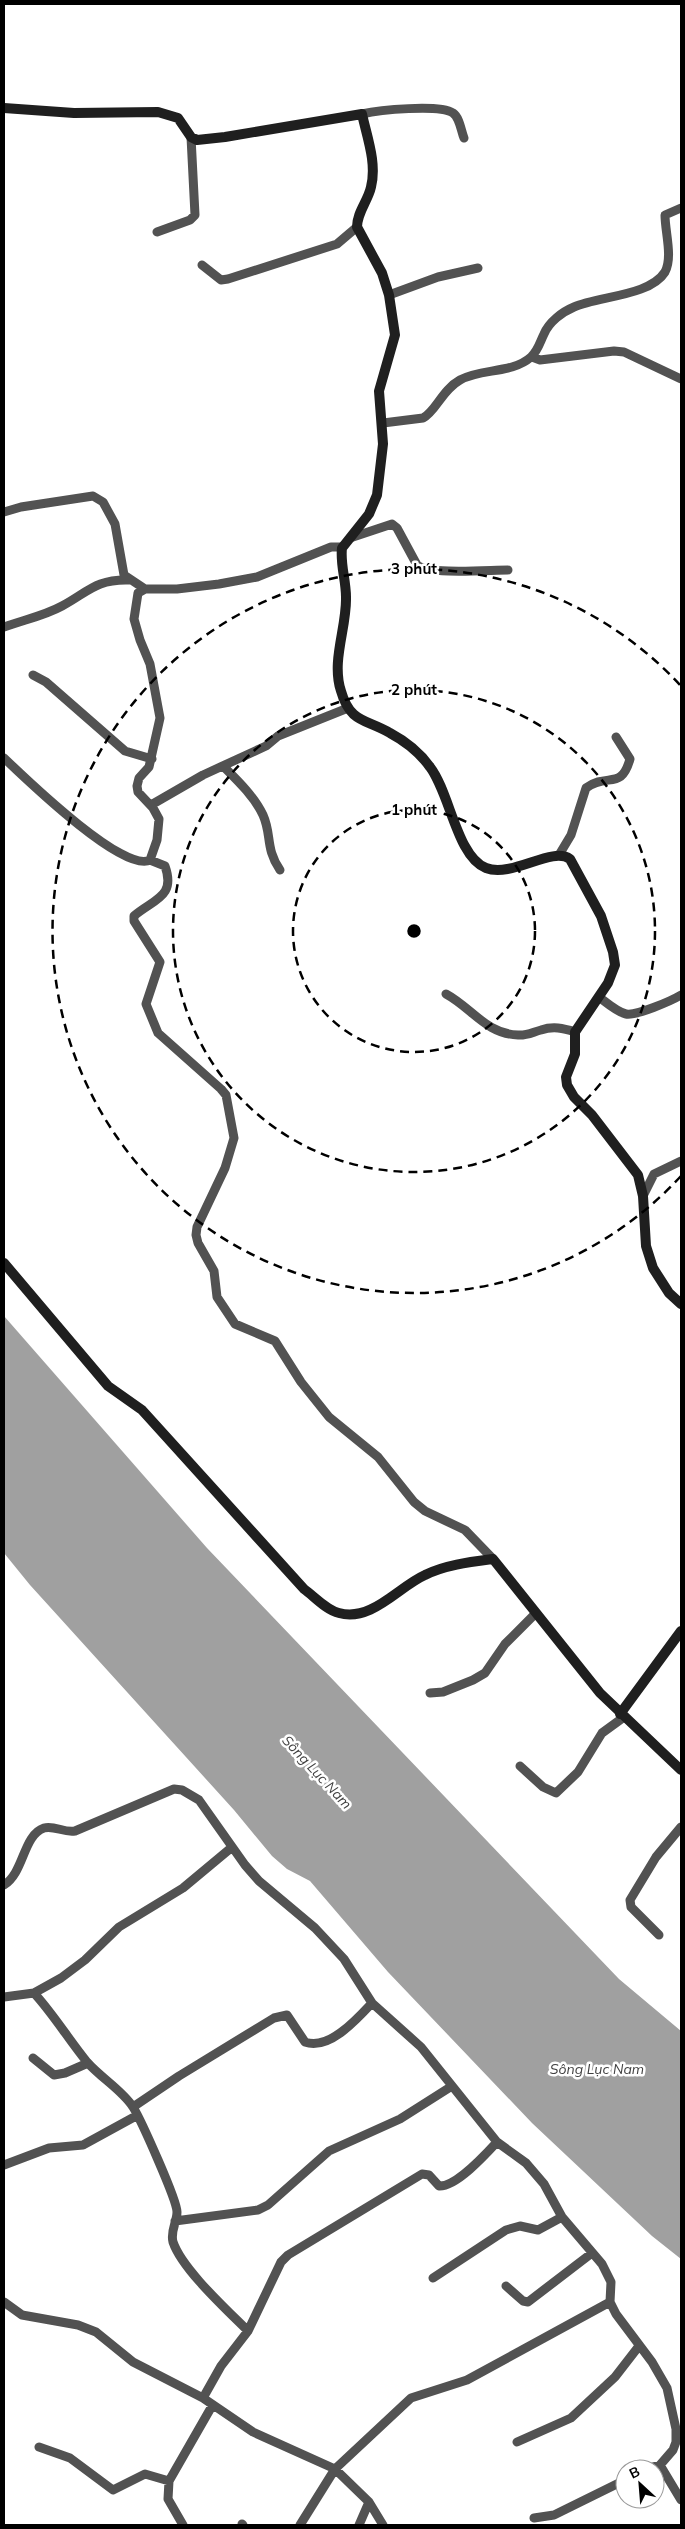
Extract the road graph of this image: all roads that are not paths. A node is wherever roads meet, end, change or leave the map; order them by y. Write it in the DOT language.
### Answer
graph roads {
  1 [pos="4,108"];
  2 [pos="362,114"];
  3 [pos="191,137"];
  4 [pos="464,138"];
  5 [pos="681,208"];
  6 [pos="357,227"];
  7 [pos="157,232"];
  8 [pos="202,265"];
  9 [pos="478,268"];
  10 [pos="389,295"];
  11 [pos="532,356"];
  12 [pos="681,379"];
  13 [pos="382,423"];
  14 [pos="4,512"];
  15 [pos="350,538"];
  16 [pos="342,547"];
  17 [pos="508,570"];
  18 [pos="129,580"];
  19 [pos="145,588"];
  20 [pos="4,627"];
  21 [pos="33,675"];
  22 [pos="348,708"];
  23 [pos="616,737"];
  24 [pos="4,758"];
  25 [pos="152,758"];
  26 [pos="223,766"];
  27 [pos="150,805"];
  28 [pos="559,855"];
  29 [pos="150,860"];
  30 [pos="280,870"];
  31 [pos="446,994"];
  32 [pos="681,995"];
  33 [pos="599,998"];
  34 [pos="575,1032"];
  35 [pos="681,1161"];
  36 [pos="643,1196"];
  37 [pos="4,1263"];
  38 [pos="681,1304"];
  39 [pos="492,1559"];
  40 [pos="536,1613"];
  41 [pos="681,1631"];
  42 [pos="430,1693"];
  43 [pos="622,1715"];
  44 [pos="520,1766"];
  45 [pos="681,1770"];
  46 [pos="681,1827"];
  47 [pos="231,1848"];
  48 [pos="4,1885"];
  49 [pos="659,1935"];
  50 [pos="34,1993"];
  51 [pos="4,1997"];
  52 [pos="372,2003"];
  53 [pos="34,2058"];
  54 [pos="88,2063"];
  55 [pos="452,2086"];
  56 [pos="135,2111"];
  57 [pos="497,2142"];
  58 [pos="4,2165"];
  59 [pos="562,2217"];
  60 [pos="174,2221"];
  61 [pos="592,2253"];
  62 [pos="434,2278"];
  63 [pos="506,2286"];
  64 [pos="4,2302"];
  65 [pos="610,2302"];
  66 [pos="248,2332"];
  67 [pos="639,2346"];
  68 [pos="203,2398"];
  69 [pos="212,2406"];
  70 [pos="517,2442"];
  71 [pos="39,2447"];
  72 [pos="665,2459"];
  73 [pos="335,2470"];
  74 [pos="665,2473"];
  75 [pos="169,2481"];
  76 [pos="615,2485"];
  77 [pos="681,2500"];
  78 [pos="369,2502"];
  79 [pos="534,2518"];
  80 [pos="183,2525"];
  81 [pos="300,2525"];
  82 [pos="359,2525"];
  83 [pos="383,2525"];
  1 -- 3 [label="street"];
  2 -- 3 [label="street"];
  2 -- 4 [label="street"];
  2 -- 6 [label="street"];
  3 -- 7 [label="street"];
  5 -- 11 [label="street"];
  6 -- 8 [label="street"];
  6 -- 10 [label="street"];
  9 -- 10 [label="street"];
  10 -- 13 [label="street"];
  11 -- 12 [label="street"];
  11 -- 13 [label="street"];
  13 -- 15 [label="street"];
  14 -- 18 [label="street"];
  15 -- 16 [label="street"];
  15 -- 17 [label="street"];
  16 -- 19 [label="street"];
  16 -- 22 [label="street"];
  18 -- 19 [label="street"];
  18 -- 20 [label="street"];
  19 -- 25 [label="street"];
  21 -- 25 [label="street"];
  22 -- 26 [label="street"];
  22 -- 28 [label="street"];
  23 -- 28 [label="street"];
  24 -- 29 [label="street"];
  25 -- 27 [label="street"];
  26 -- 27 [label="street"];
  26 -- 30 [label="street"];
  27 -- 29 [label="street"];
  28 -- 33 [label="street"];
  29 -- 39 [label="street"];
  31 -- 34 [label="street"];
  32 -- 33 [label="street"];
  33 -- 34 [label="street"];
  34 -- 36 [label="street"];
  35 -- 36 [label="street"];
  36 -- 38 [label="street"];
  37 -- 39 [label="street"];
  39 -- 40 [label="street"];
  40 -- 42 [label="street"];
  40 -- 43 [label="street"];
  41 -- 43 [label="street"];
  43 -- 44 [label="street"];
  43 -- 45 [label="street"];
  46 -- 49 [label="street"];
  47 -- 48 [label="street"];
  47 -- 50 [label="street"];
  47 -- 52 [label="street"];
  50 -- 51 [label="street"];
  50 -- 54 [label="street"];
  52 -- 55 [label="street"];
  52 -- 56 [label="street"];
  53 -- 54 [label="street"];
  54 -- 56 [label="street"];
  55 -- 57 [label="street"];
  55 -- 60 [label="street"];
  56 -- 58 [label="street"];
  56 -- 60 [label="street"];
  57 -- 59 [label="street"];
  57 -- 66 [label="street"];
  59 -- 61 [label="street"];
  59 -- 62 [label="street"];
  60 -- 66 [label="street"];
  61 -- 63 [label="street"];
  61 -- 65 [label="street"];
  64 -- 68 [label="street"];
  65 -- 67 [label="street"];
  65 -- 73 [label="street"];
  66 -- 68 [label="street"];
  67 -- 70 [label="street"];
  67 -- 72 [label="street"];
  68 -- 69 [label="street"];
  69 -- 73 [label="street"];
  69 -- 75 [label="street"];
  71 -- 75 [label="street"];
  73 -- 78 [label="street"];
  73 -- 81 [label="street"];
  74 -- 77 [label="street"];
  75 -- 80 [label="street"];
  76 -- 79 [label="street"];
  78 -- 82 [label="street"];
  78 -- 83 [label="street"];
}
